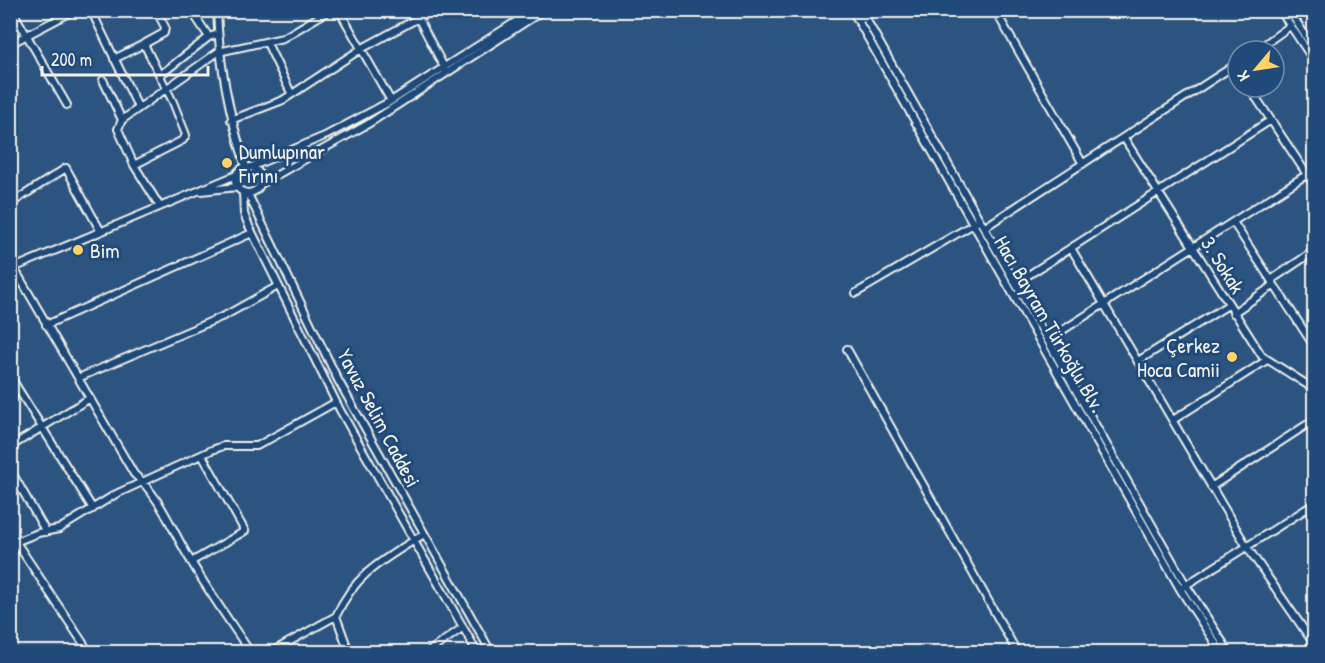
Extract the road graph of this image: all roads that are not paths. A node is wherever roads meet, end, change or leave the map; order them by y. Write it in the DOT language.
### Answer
graph roads {
  1 [pos="12,10"];
  2 [pos="75,10"];
  3 [pos="91,10"];
  4 [pos="156,10"];
  5 [pos="216,10"];
  6 [pos="330,10"];
  7 [pos="339,10"];
  8 [pos="414,10"];
  9 [pos="433,10"];
  10 [pos="534,10"];
  11 [pos="544,10"];
  12 [pos="852,10"];
  13 [pos="875,10"];
  14 [pos="995,10"];
  15 [pos="1280,10"];
  16 [pos="1289,10"];
  17 [pos="522,14"];
  18 [pos="863,14"];
  19 [pos="195,16"];
  20 [pos="418,20"];
  21 [pos="858,20"];
  22 [pos="1290,26"];
  23 [pos="218,34"];
  24 [pos="27,37"];
  25 [pos="209,37"];
  26 [pos="1272,39"];
  27 [pos="267,43"];
  28 [pos="10,44"];
  29 [pos="144,44"];
  30 [pos="361,49"];
  31 [pos="1314,49"];
  32 [pos="218,52"];
  33 [pos="114,59"];
  34 [pos="1314,62"];
  35 [pos="446,71"];
  36 [pos="1226,74"];
  37 [pos="160,75"];
  38 [pos="102,80"];
  39 [pos="166,88"];
  40 [pos="291,93"];
  41 [pos="1257,99"];
  42 [pos="391,101"];
  43 [pos="67,105"];
  44 [pos="138,107"];
  45 [pos="122,120"];
  46 [pos="231,120"];
  47 [pos="1271,120"];
  48 [pos="1124,138"];
  49 [pos="1083,164"];
  50 [pos="134,165"];
  51 [pos="248,167"];
  52 [pos="1314,170"];
  53 [pos="236,175"];
  54 [pos="1307,175"];
  55 [pos="261,184"];
  56 [pos="1314,185"];
  57 [pos="237,187"];
  58 [pos="1157,191"];
  59 [pos="197,192"];
  60 [pos="245,193"];
  61 [pos="10,204"];
  62 [pos="159,205"];
  63 [pos="980,220"];
  64 [pos="1233,222"];
  65 [pos="974,224"];
  66 [pos="985,227"];
  67 [pos="100,230"];
  68 [pos="252,233"];
  69 [pos="1071,248"];
  70 [pos="1193,248"];
  71 [pos="1314,251"];
  72 [pos="10,261"];
  73 [pos="12,269"];
  74 [pos="1016,283"];
  75 [pos="1272,283"];
  76 [pos="278,286"];
  77 [pos="856,293"];
  78 [pos="1103,303"];
  79 [pos="1228,305"];
  80 [pos="1233,313"];
  81 [pos="46,325"];
  82 [pos="1048,339"];
  83 [pos="1314,346"];
  84 [pos="847,349"];
  85 [pos="1266,360"];
  86 [pos="1138,361"];
  87 [pos="10,376"];
  88 [pos="78,378"];
  89 [pos="1314,389"];
  90 [pos="90,398"];
  91 [pos="336,402"];
  92 [pos="1173,420"];
  93 [pos="1314,420"];
  94 [pos="43,427"];
  95 [pos="10,447"];
  96 [pos="202,455"];
  97 [pos="10,469"];
  98 [pos="143,482"];
  99 [pos="1211,487"];
  100 [pos="1314,504"];
  101 [pos="93,509"];
  102 [pos="46,532"];
  103 [pos="424,534"];
  104 [pos="412,542"];
  105 [pos="13,543"];
  106 [pos="1247,547"];
  107 [pos="191,562"];
  108 [pos="1183,587"];
  109 [pos="336,616"];
  110 [pos="1202,623"];
  111 [pos="462,628"];
  112 [pos="1314,644"];
  113 [pos="89,652"];
  114 [pos="250,652"];
  115 [pos="271,652"];
  116 [pos="349,652"];
  117 [pos="428,652"];
  118 [pos="477,652"];
  119 [pos="491,652"];
  120 [pos="1017,652"];
  121 [pos="1215,652"];
  122 [pos="1221,652"];
  123 [pos="1229,652"];
  124 [pos="1303,652"];
  1 -- 24 [label="street"];
  2 -- 24 [label="street"];
  3 -- 33 [label="street"];
  4 -- 29 [label="street"];
  5 -- 23 [label="street"];
  6 -- 27 [label="street"];
  7 -- 30 [label="street"];
  8 -- 20 [label="street"];
  9 -- 20 [label="street"];
  10 -- 17 [label="street"];
  11 -- 35 [label="street"];
  12 -- 21 [label="street, Hacı Bayram Türkoğlu Blv."];
  13 -- 18 [label="street"];
  14 -- 49 [label="street"];
  15 -- 22 [label="street"];
  16 -- 31 [label="street"];
  17 -- 35 [label="street"];
  18 -- 21 [label="street"];
  18 -- 63 [label="street, Hacı Bayram Türkoğlu Blv."];
  19 -- 25 [label="street"];
  20 -- 30 [label="street"];
  20 -- 35 [label="street"];
  21 -- 65 [label="street, Hacı Bayram Türkoğlu Blv."];
  22 -- 26 [label="street"];
  22 -- 34 [label="street"];
  23 -- 25 [label="street"];
  23 -- 32 [label="street"];
  24 -- 28 [label="street"];
  24 -- 43 [label="street"];
  25 -- 37 [label="street"];
  27 -- 32 [label="street"];
  27 -- 40 [label="street"];
  29 -- 33 [label="street"];
  29 -- 37 [label="street"];
  30 -- 40 [label="street"];
  30 -- 42 [label="street"];
  32 -- 39 [label="street"];
  32 -- 46 [label="street"];
  33 -- 44 [label="street"];
  35 -- 42 [label="street"];
  35 -- 55 [label="street"];
  36 -- 48 [label="street"];
  37 -- 39 [label="street"];
  38 -- 45 [label="street"];
  39 -- 44 [label="street"];
  39 -- 50 [label="street"];
  40 -- 46 [label="street"];
  41 -- 47 [label="street"];
  42 -- 51 [label="street"];
  44 -- 45 [label="street"];
  45 -- 50 [label="street"];
  46 -- 51 [label="street"];
  47 -- 54 [label="street"];
  47 -- 58 [label="street"];
  48 -- 49 [label="street"];
  48 -- 58 [label="street, 3. Sokak"];
  49 -- 66 [label="street"];
  50 -- 62 [label="street"];
  51 -- 53 [label="street"];
  51 -- 55 [label="street"];
  52 -- 54 [label="street"];
  53 -- 57 [label="street"];
  53 -- 59 [label="street"];
  54 -- 56 [label="street"];
  54 -- 64 [label="street"];
  55 -- 60 [label="street"];
  57 -- 59 [label="street"];
  57 -- 60 [label="street"];
  58 -- 69 [label="street"];
  58 -- 70 [label="street, 3. Sokak"];
  59 -- 62 [label="street"];
  60 -- 68 [label="street, Yavuz Selim Caddesi"];
  60 -- 103 [label="street, Yavuz Selim Caddesi"];
  61 -- 67 [label="street"];
  62 -- 67 [label="street"];
  63 -- 65 [label="street"];
  63 -- 66 [label="street, Hacı Bayram Türkoğlu Blv."];
  64 -- 70 [label="street"];
  64 -- 75 [label="street"];
  65 -- 77 [label="street"];
  65 -- 108 [label="street, Hacı Bayram Türkoğlu Blv."];
  66 -- 74 [label="street, Hacı Bayram Türkoğlu Blv."];
  67 -- 73 [label="street"];
  68 -- 76 [label="street, Yavuz Selim Caddesi"];
  68 -- 81 [label="street"];
  69 -- 74 [label="street"];
  69 -- 78 [label="street"];
  70 -- 78 [label="street"];
  70 -- 79 [label="street, 3. Sokak"];
  71 -- 75 [label="street"];
  72 -- 73 [label="street"];
  73 -- 81 [label="street"];
  74 -- 82 [label="street, Hacı Bayram Türkoğlu Blv."];
  75 -- 80 [label="street"];
  75 -- 83 [label="street"];
  76 -- 88 [label="street"];
  76 -- 91 [label="street, Yavuz Selim Caddesi"];
  78 -- 82 [label="street"];
  78 -- 86 [label="street"];
  79 -- 80 [label="street, 3. Sokak"];
  79 -- 86 [label="street"];
  80 -- 85 [label="street, 3. Sokak"];
  81 -- 88 [label="street"];
  82 -- 108 [label="street, Hacı Bayram Türkoğlu Blv."];
  84 -- 120 [label="street"];
  85 -- 89 [label="street, 3. Sokak"];
  85 -- 92 [label="street"];
  86 -- 92 [label="street"];
  87 -- 94 [label="street"];
  88 -- 90 [label="street"];
  90 -- 94 [label="street"];
  90 -- 98 [label="street"];
  91 -- 96 [label="street"];
  91 -- 104 [label="street, Yavuz Selim Caddesi"];
  92 -- 99 [label="street"];
  93 -- 99 [label="street"];
  94 -- 95 [label="street"];
  94 -- 101 [label="street"];
  96 -- 98 [label="street"];
  96 -- 107 [label="street"];
  97 -- 102 [label="street"];
  98 -- 101 [label="street"];
  98 -- 107 [label="street"];
  99 -- 106 [label="street"];
  100 -- 106 [label="street"];
  101 -- 102 [label="street"];
  102 -- 105 [label="street"];
  103 -- 104 [label="street"];
  103 -- 119 [label="street, Yavuz Selim Caddesi"];
  104 -- 109 [label="street"];
  104 -- 111 [label="street, Yavuz Selim Caddesi"];
  105 -- 113 [label="street"];
  106 -- 108 [label="street"];
  106 -- 112 [label="street"];
  107 -- 114 [label="street"];
  108 -- 110 [label="street, Hacı Bayram Türkoğlu Blv."];
  108 -- 123 [label="street, Hacı Bayram Türkoğlu Blv."];
  109 -- 115 [label="street"];
  109 -- 116 [label="street"];
  110 -- 121 [label="street"];
  110 -- 122 [label="street, Hacı Bayram Türkoğlu Blv."];
  111 -- 117 [label="street"];
  111 -- 118 [label="street, Yavuz Selim Caddesi"];
  112 -- 124 [label="street"];
}
